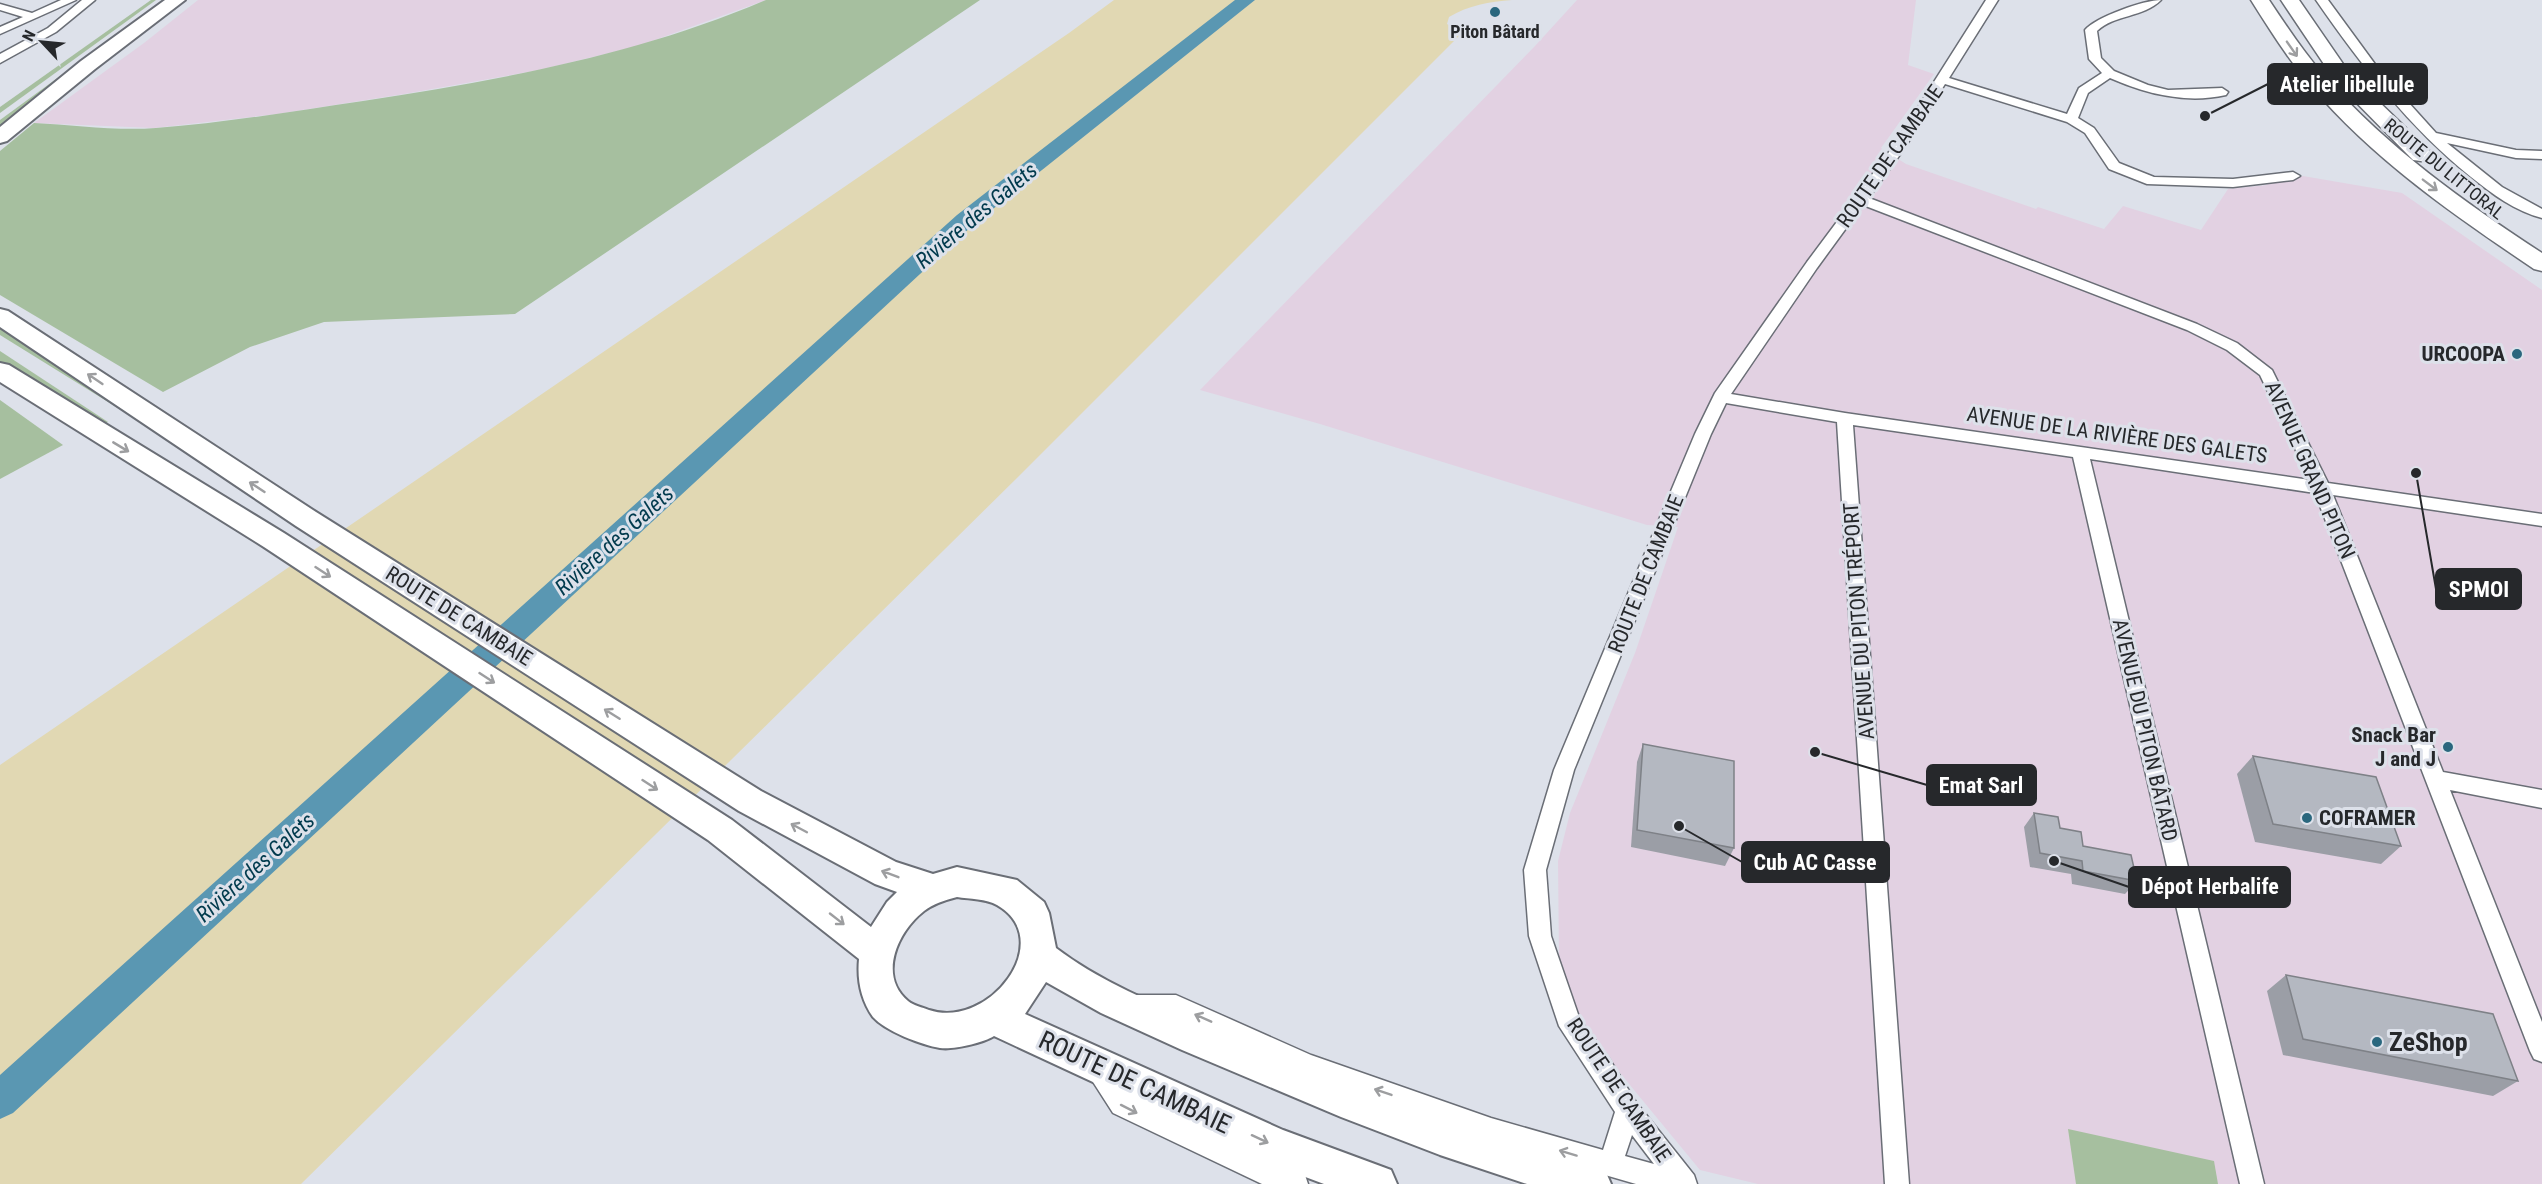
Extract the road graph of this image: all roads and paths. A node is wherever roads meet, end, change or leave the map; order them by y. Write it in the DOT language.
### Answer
graph roads {
  1 [pos="70,0"];
  2 [pos="89,0"];
  3 [pos="162,0"];
  4 [pos="176,0"];
  5 [pos="1992,0"];
  6 [pos="2155,0"];
  7 [pos="2260,0"];
  8 [pos="2290,0"];
  9 [pos="2322,0"];
  10 [pos="0,7"];
  11 [pos="32,16"];
  12 [pos="0,31"];
  13 [pos="0,59"];
  14 [pos="2110,74"];
  15 [pos="1944,80"];
  16 [pos="2222,92"];
  17 [pos="0,117"];
  18 [pos="2071,119"];
  19 [pos="2432,136"];
  20 [pos="0,137"];
  21 [pos="2542,155"];
  22 [pos="2293,176"];
  23 [pos="1860,199"];
  24 [pos="2542,214"];
  25 [pos="2542,244"];
  26 [pos="2542,264"];
  27 [pos="0,316"];
  28 [pos="0,371"];
  29 [pos="1721,397"];
  30 [pos="1845,418"];
  31 [pos="2080,452"];
  32 [pos="2322,488"];
  33 [pos="2542,520"];
  34 [pos="2436,779"];
  35 [pos="2542,799"];
  36 [pos="933,889"];
  37 [pos="876,952"];
  38 [pos="1039,956"];
  39 [pos="994,1018"];
  40 [pos="2542,1051"];
  41 [pos="1094,1064"];
  42 [pos="1628,1110"];
  43 [pos="1600,1174"];
  44 [pos="1296,1184"];
  45 [pos="1377,1184"];
  46 [pos="1685,1184"];
  47 [pos="1897,1184"];
  48 [pos="2252,1184"];
  1 -- 11 [label="street"];
  2 -- 13 [label="street"];
  3 -- 17 [label="main road"];
  4 -- 20 [label="main road"];
  5 -- 15 [label="street, ROUTE DE CAMBAIE"];
  6 -- 14 [label="street"];
  7 -- 26 [label="highway, one-way"];
  8 -- 25 [label="highway, ROUTE DU LITTORAL"];
  9 -- 19 [label="street"];
  10 -- 11 [label="street"];
  11 -- 12 [label="street"];
  14 -- 16 [label="street"];
  14 -- 18 [label="street"];
  15 -- 18 [label="street"];
  15 -- 23 [label="street, ROUTE DE CAMBAIE"];
  18 -- 22 [label="street"];
  19 -- 21 [label="street"];
  19 -- 24 [label="street"];
  23 -- 29 [label="street, ROUTE DE CAMBAIE"];
  23 -- 32 [label="street, AVENUE GRAND PITON"];
  36 -- 27 [label="main road, ROUTE DE CAMBAIE, one-way"];
  28 -- 37 [label="main road, ROUTE DE CAMBAIE, one-way"];
  29 -- 30 [label="street, AVENUE DE LA RIVIÈRE DES GALETS"];
  29 -- 42 [label="street, ROUTE DE CAMBAIE"];
  30 -- 31 [label="street, AVENUE DE LA RIVIÈRE DES GALETS"];
  30 -- 47 [label="street, AVENUE DU PITON TRÉPORT"];
  31 -- 32 [label="street, AVENUE DE LA RIVIÈRE DES GALETS"];
  31 -- 48 [label="street, AVENUE DU PITON BÂTARD"];
  32 -- 33 [label="street, AVENUE DE LA RIVIÈRE DES GALETS"];
  32 -- 34 [label="street, AVENUE GRAND PITON"];
  34 -- 35 [label="street"];
  34 -- 40 [label="street, AVENUE GRAND PITON"];
  36 -- 37 [label="main road"];
  36 -- 38 [label="main road"];
  37 -- 39 [label="main road"];
  38 -- 39 [label="main road"];
  43 -- 38 [label="main road, one-way"];
  39 -- 41 [label="main road, ROUTE DE CAMBAIE"];
  41 -- 44 [label="street, one-way"];
  41 -- 45 [label="main road, ROUTE DE CAMBAIE, one-way"];
  42 -- 43 [label="street"];
  42 -- 46 [label="street, ROUTE DE CAMBAIE"];
  43 -- 46 [label="street"];
}
